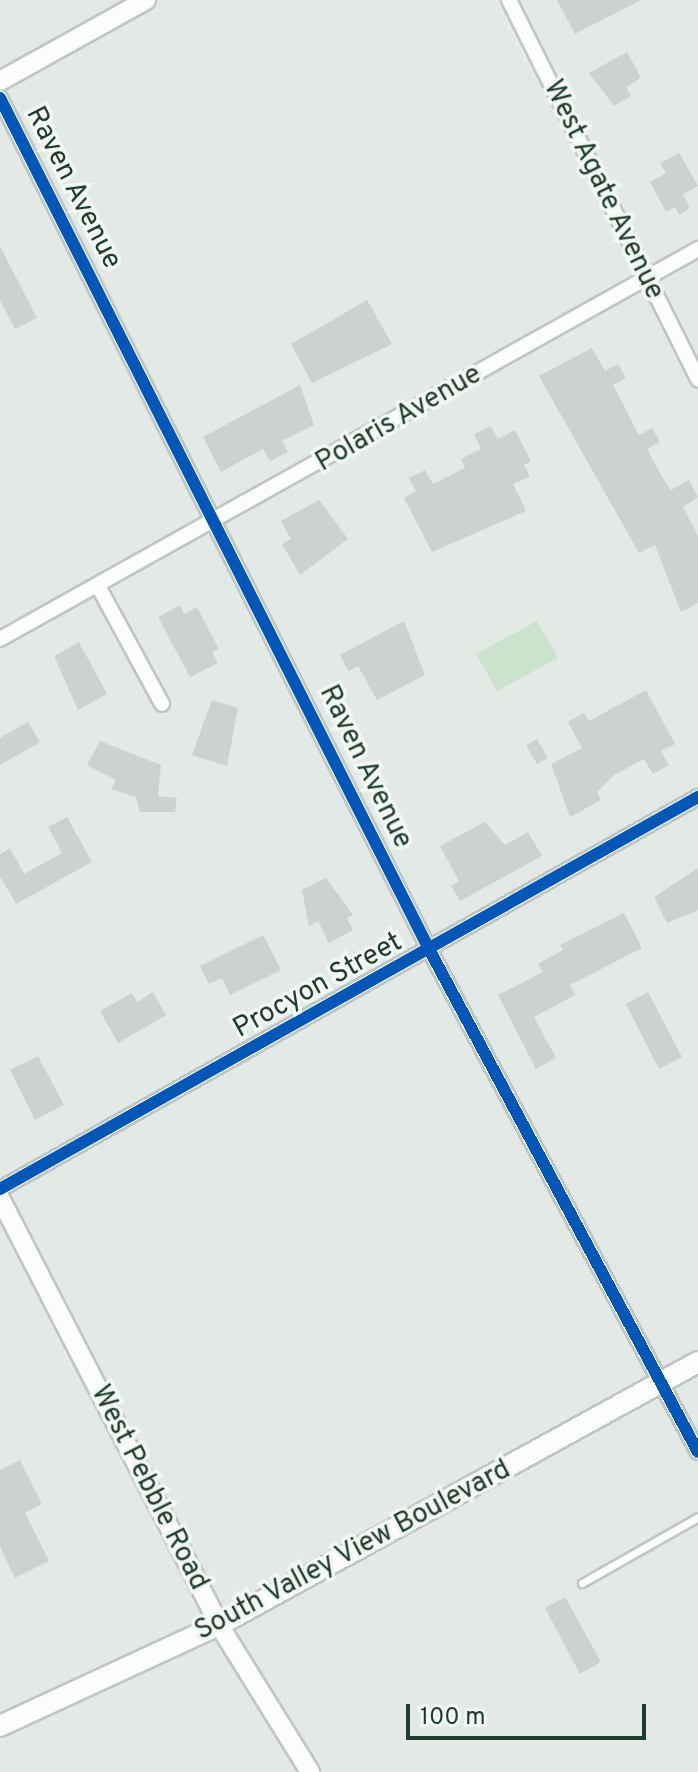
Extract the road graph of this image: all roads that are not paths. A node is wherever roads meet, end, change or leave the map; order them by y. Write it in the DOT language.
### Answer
graph roads {
  1 [pos="146,0"];
  2 [pos="509,0"];
  3 [pos="0,81"];
  4 [pos="0,98"];
  5 [pos="698,249"];
  6 [pos="645,278"];
  7 [pos="698,379"];
  8 [pos="217,522"];
  9 [pos="98,586"];
  10 [pos="0,639"];
  11 [pos="162,704"];
  12 [pos="698,797"];
  13 [pos="430,951"];
  14 [pos="0,1189"];
  15 [pos="0,1198"];
  16 [pos="698,1362"];
  17 [pos="657,1385"];
  18 [pos="698,1452"];
  19 [pos="698,1517"];
  20 [pos="582,1583"];
  21 [pos="219,1625"];
  22 [pos="0,1726"];
  23 [pos="310,1772"];
  1 -- 3 [label="street"];
  2 -- 6 [label="street, West Agate Avenue"];
  4 -- 8 [label="street, Raven Avenue"];
  5 -- 6 [label="street, Polaris Avenue"];
  6 -- 7 [label="street, West Agate Avenue"];
  6 -- 8 [label="street, Polaris Avenue"];
  8 -- 9 [label="street, Polaris Avenue"];
  8 -- 13 [label="street, Raven Avenue"];
  9 -- 10 [label="street, Polaris Avenue"];
  9 -- 11 [label="street"];
  12 -- 13 [label="street, Procyon Street"];
  13 -- 14 [label="street, Procyon Street"];
  13 -- 17 [label="street, Raven Avenue"];
  15 -- 21 [label="street, West Pebble Road"];
  16 -- 17 [label="main road, South Valley View Boulevard"];
  17 -- 18 [label="street, Raven Avenue"];
  17 -- 21 [label="main road, South Valley View Boulevard"];
  19 -- 20 [label="lane"];
  21 -- 22 [label="main road, South Valley View Boulevard"];
  21 -- 23 [label="street, West Pebble Road"];
}
